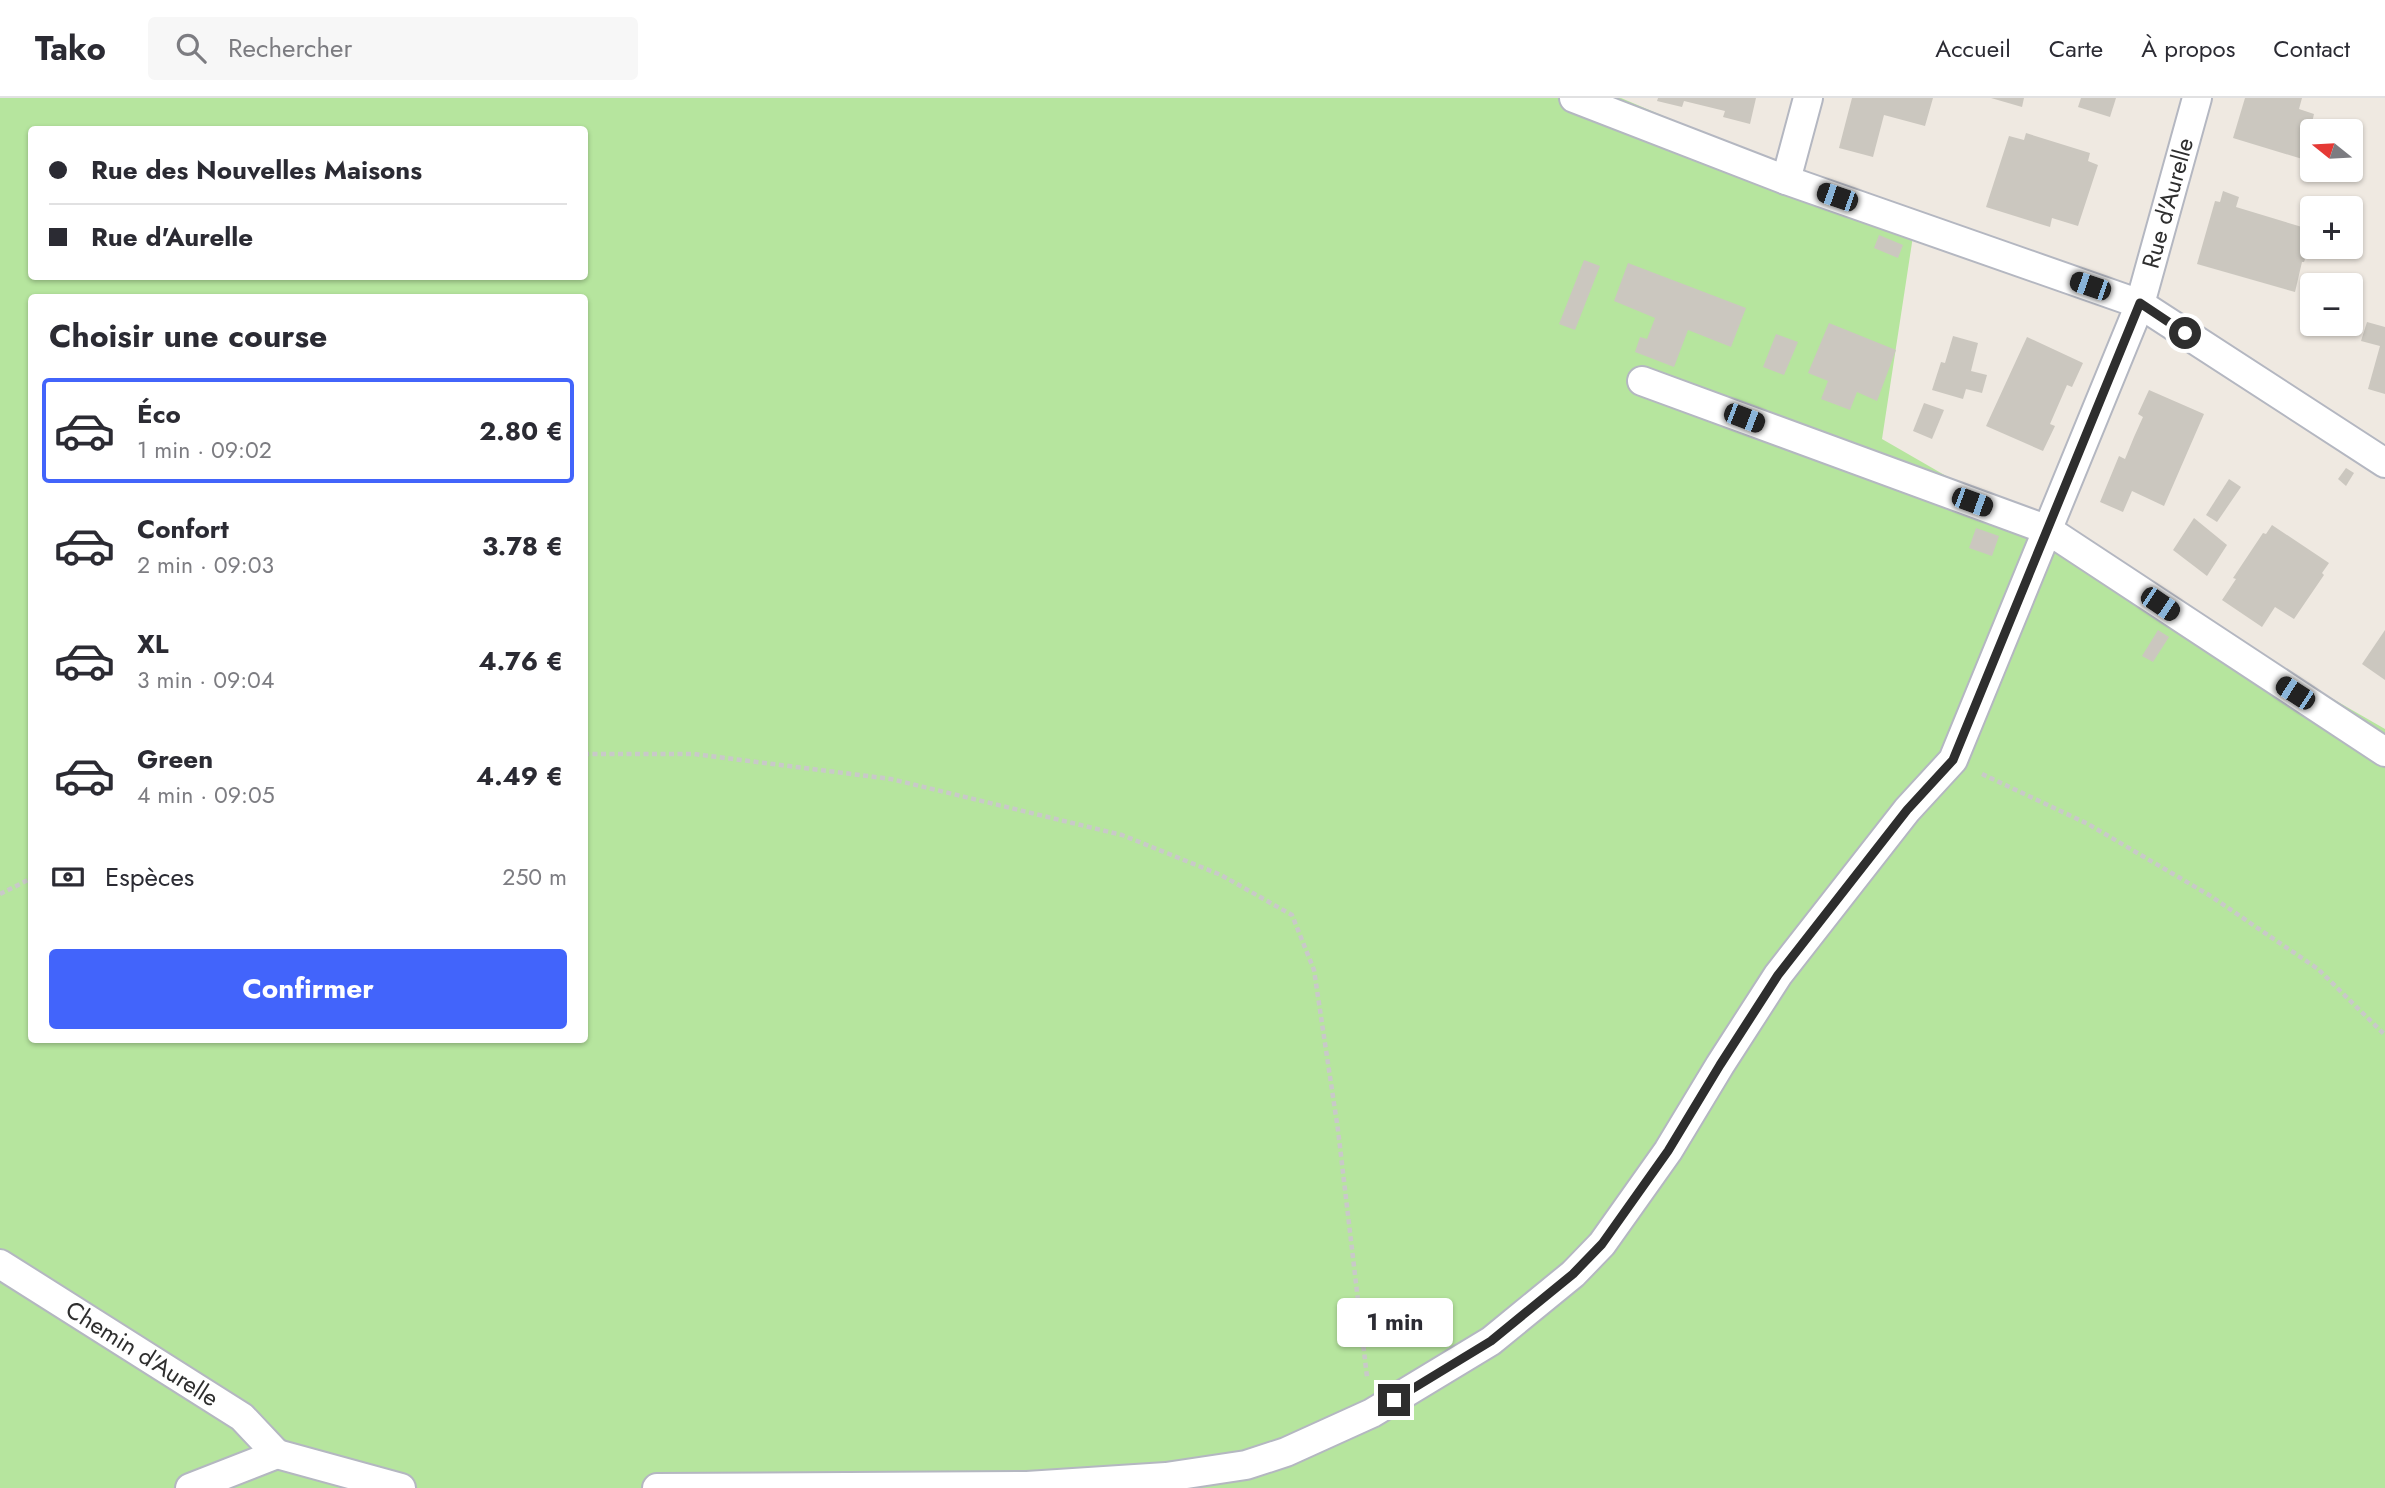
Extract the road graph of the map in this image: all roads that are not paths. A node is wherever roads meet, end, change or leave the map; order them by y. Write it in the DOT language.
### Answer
graph roads {
  1 [pos="1574,98"];
  2 [pos="1808,98"];
  3 [pos="2197,98"];
  4 [pos="1786,180"];
  5 [pos="2140,303"];
  6 [pos="1642,381"];
  7 [pos="2385,463"];
  8 [pos="2048,530"];
  9 [pos="2385,752"];
  10 [pos="0,1264"];
  11 [pos="277,1454"];
  12 [pos="1028,1487"];
  13 [pos="190,1488"];
  14 [pos="401,1488"];
  15 [pos="657,1488"];
  1 -- 4 [label="street"];
  2 -- 4 [label="street"];
  3 -- 5 [label="street, Rue d'Aurelle"];
  4 -- 5 [label="street"];
  5 -- 7 [label="street"];
  5 -- 8 [label="street, Rue d'Aurelle"];
  6 -- 8 [label="street"];
  8 -- 9 [label="street"];
  8 -- 12 [label="street, Rue d'Aurelle"];
  10 -- 11 [label="street, Chemin d'Aurelle"];
  11 -- 13 [label="street"];
  11 -- 14 [label="street"];
  12 -- 15 [label="street, Rue d'Aurelle"];
}
